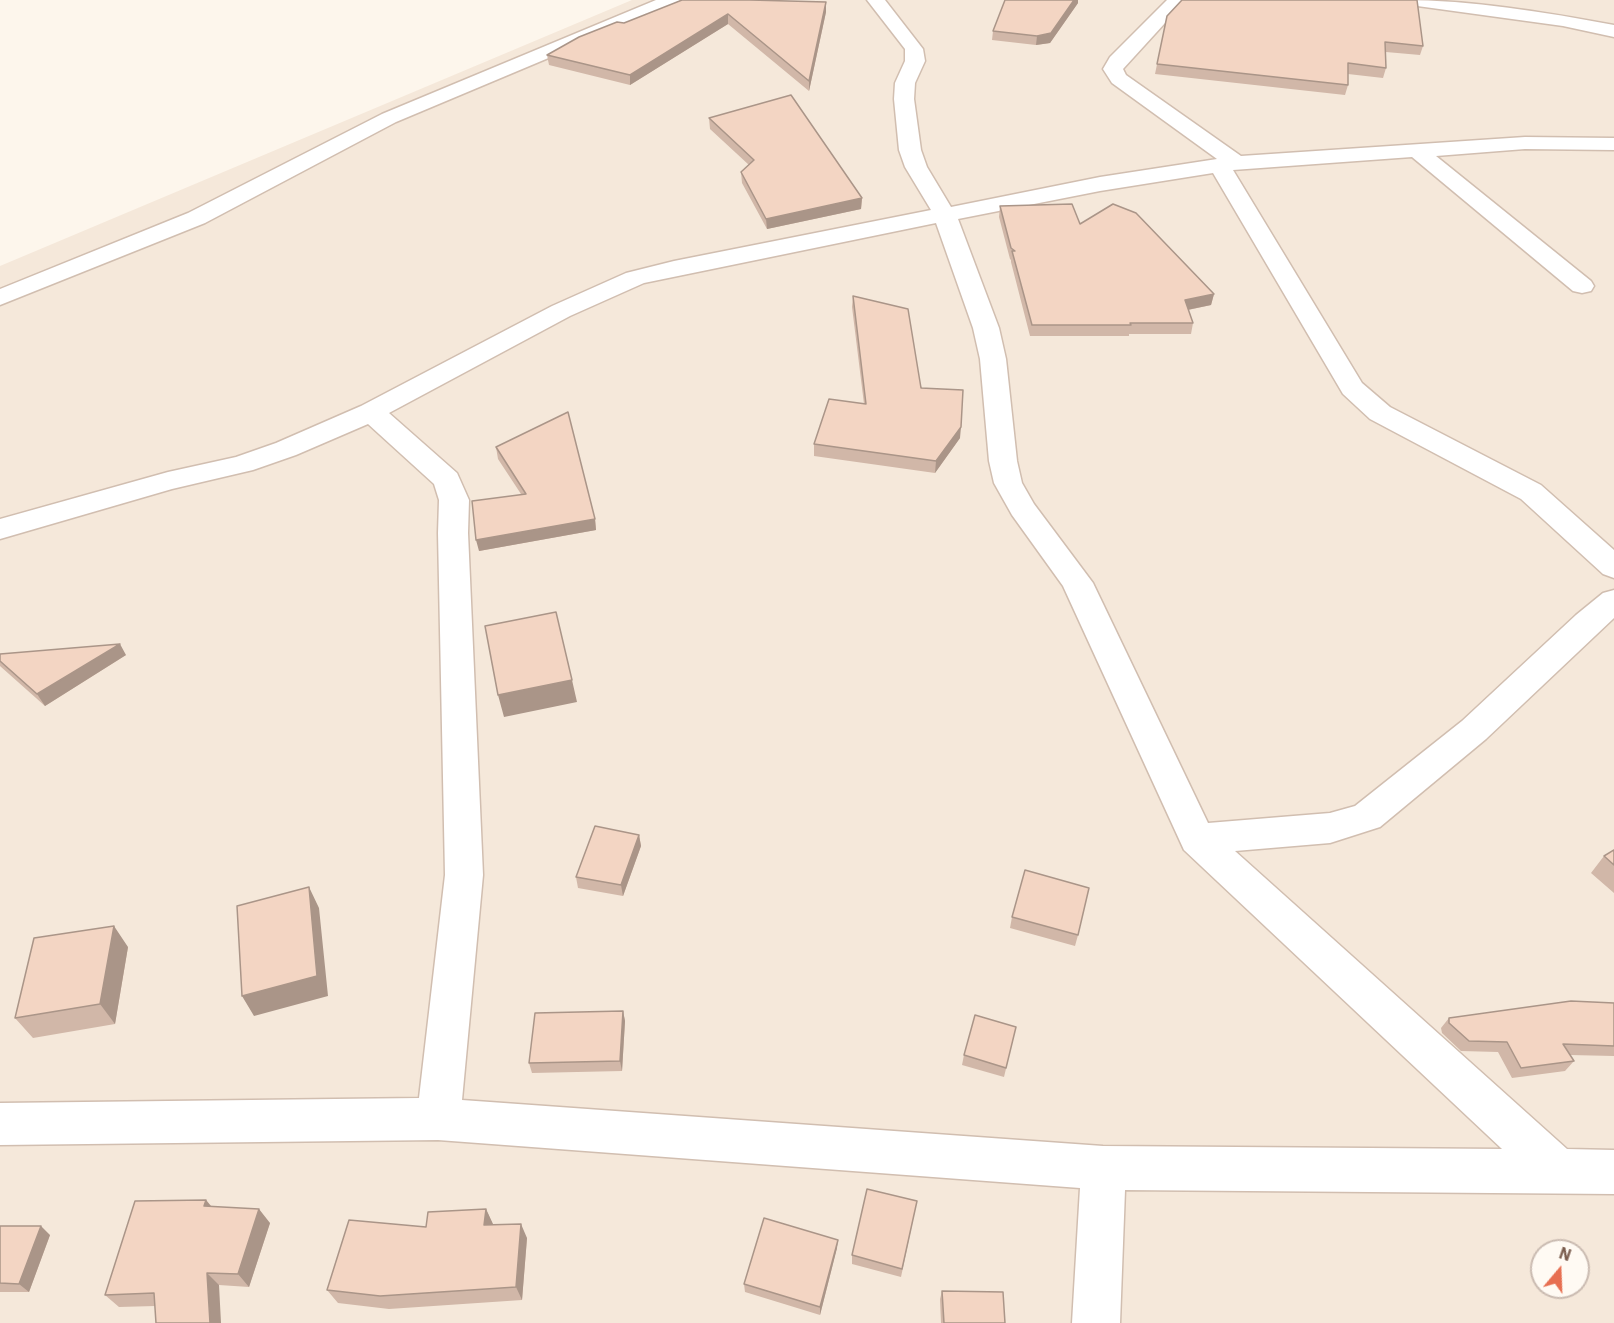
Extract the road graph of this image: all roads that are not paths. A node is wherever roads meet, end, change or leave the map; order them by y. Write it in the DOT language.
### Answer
graph roads {
  1 [pos="671,0"];
  2 [pos="876,0"];
  3 [pos="1177,0"];
  4 [pos="1410,0"];
  5 [pos="1614,31"];
  6 [pos="1614,144"];
  7 [pos="1416,150"];
  8 [pos="1228,164"];
  9 [pos="945,215"];
  10 [pos="1582,286"];
  11 [pos="0,298"];
  12 [pos="371,412"];
  13 [pos="0,529"];
  14 [pos="1614,567"];
  15 [pos="1614,602"];
  16 [pos="1197,839"];
  17 [pos="438,1119"];
  18 [pos="0,1124"];
  19 [pos="1103,1168"];
  20 [pos="1614,1172"];
  21 [pos="1560,1173"];
  22 [pos="1096,1323"];
  1 -- 11 [label="street"];
  2 -- 9 [label="street"];
  3 -- 8 [label="street"];
  4 -- 5 [label="street"];
  6 -- 7 [label="street"];
  7 -- 8 [label="street"];
  7 -- 10 [label="street"];
  8 -- 9 [label="street"];
  8 -- 14 [label="street"];
  9 -- 12 [label="street"];
  9 -- 16 [label="street"];
  12 -- 13 [label="street"];
  12 -- 17 [label="street"];
  15 -- 16 [label="street"];
  16 -- 21 [label="street"];
  17 -- 18 [label="street"];
  17 -- 19 [label="street"];
  19 -- 21 [label="street"];
  19 -- 22 [label="street"];
  20 -- 21 [label="street"];
}
